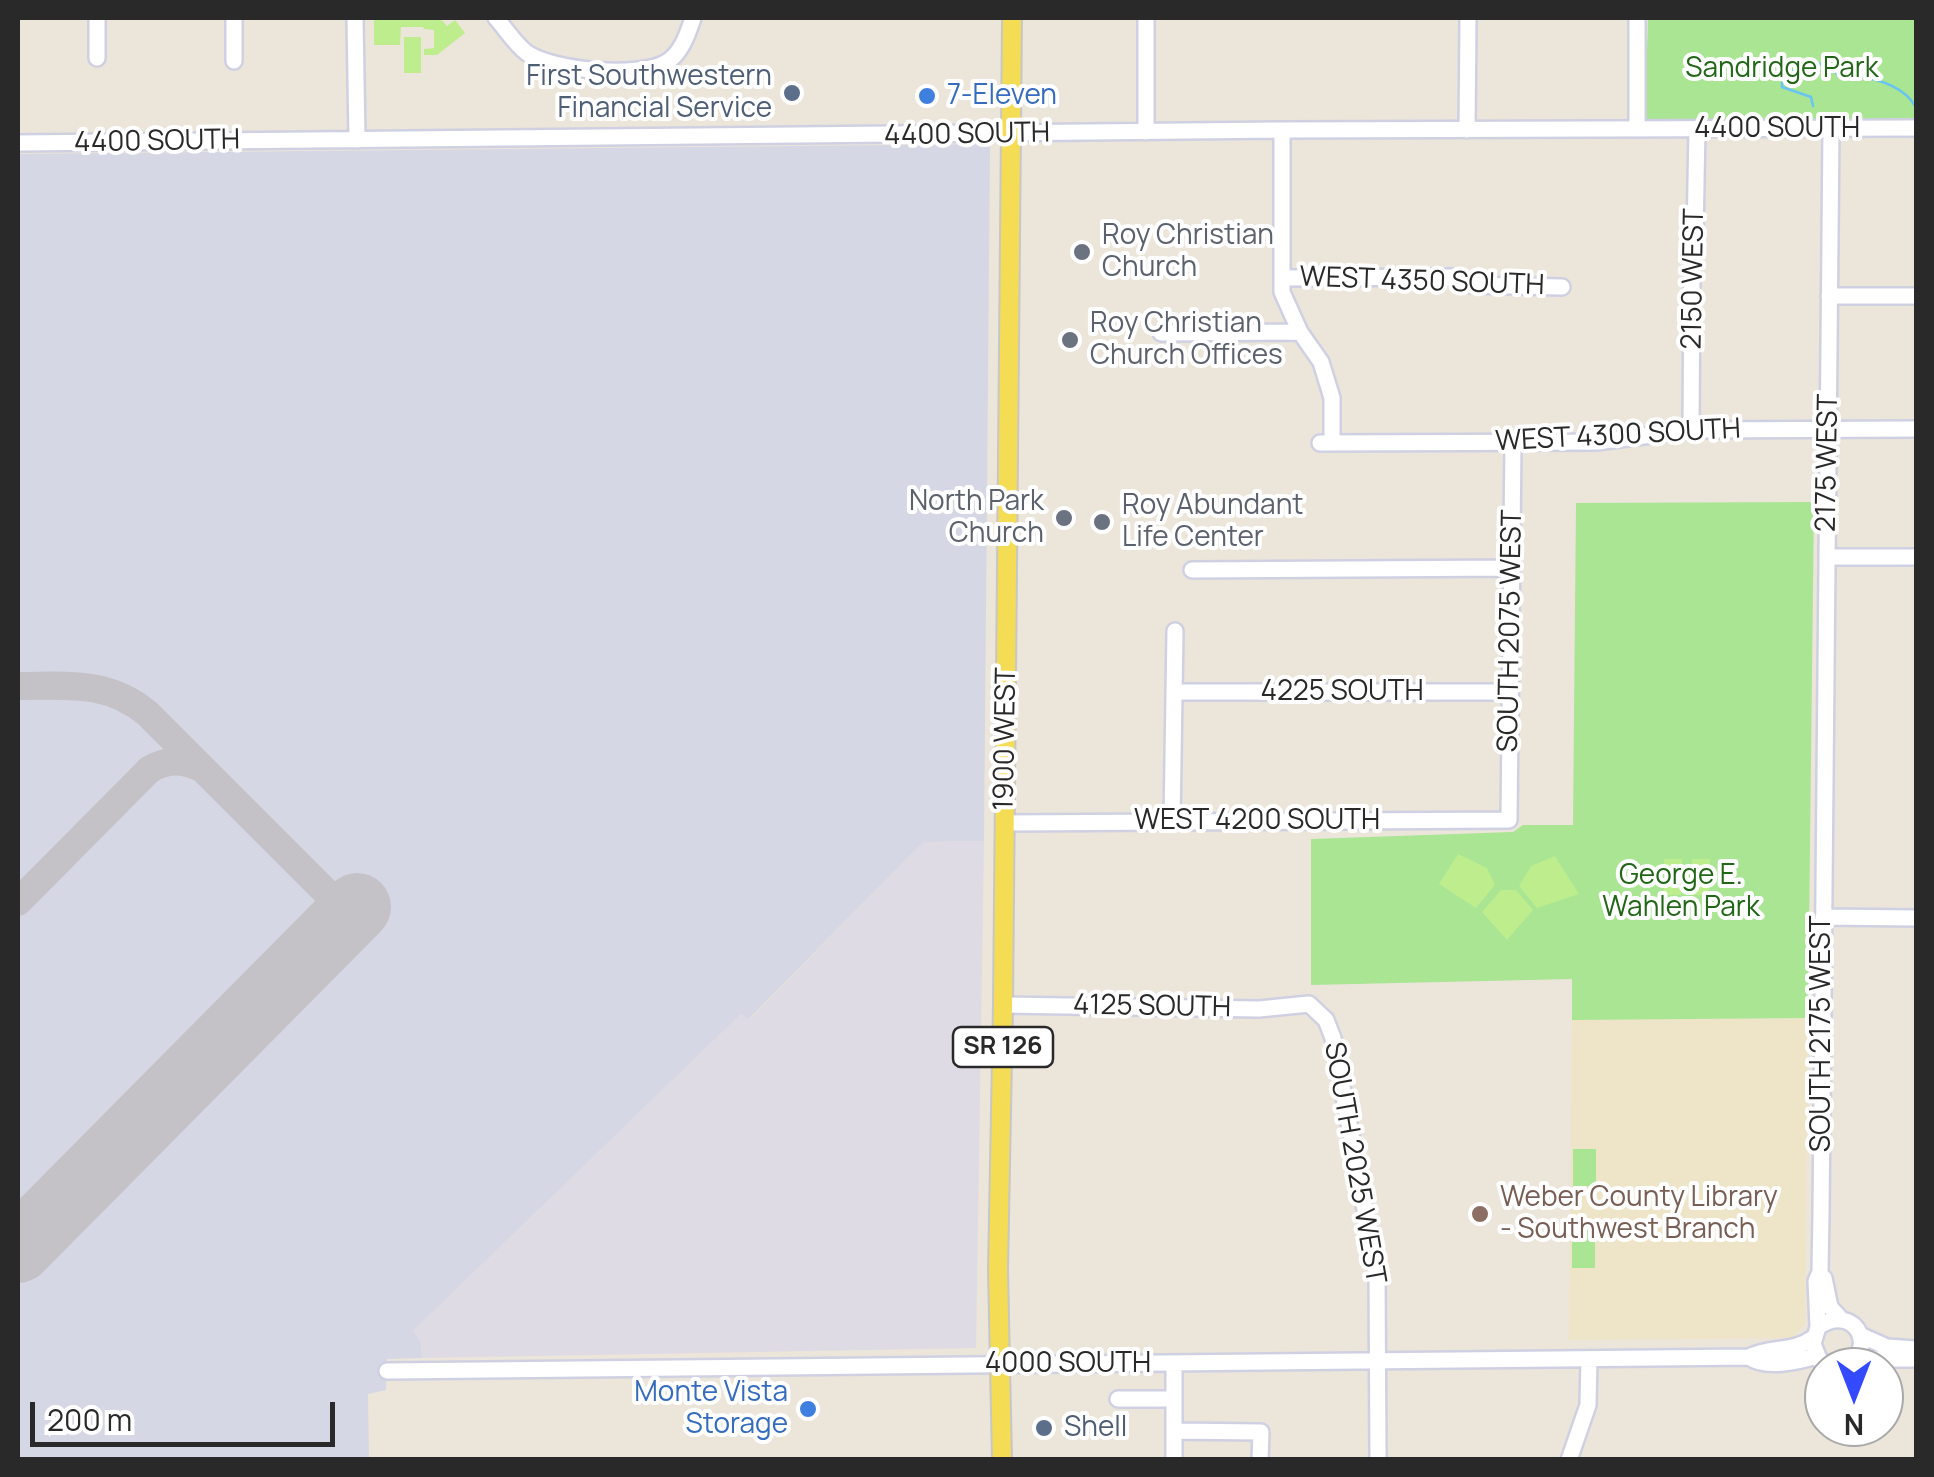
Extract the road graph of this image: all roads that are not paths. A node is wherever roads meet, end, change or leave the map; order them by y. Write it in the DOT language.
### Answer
graph roads {
  1 [pos="97,18"];
  2 [pos="234,18"];
  3 [pos="355,18"];
  4 [pos="496,18"];
  5 [pos="694,18"];
  6 [pos="1012,18"];
  7 [pos="1146,18"];
  8 [pos="1468,18"];
  9 [pos="1638,18"];
  10 [pos="97,58"];
  11 [pos="234,60"];
  12 [pos="1831,128"];
  13 [pos="1916,128"];
  14 [pos="1637,129"];
  15 [pos="1697,129"];
  16 [pos="1282,130"];
  17 [pos="1467,130"];
  18 [pos="1146,132"];
  19 [pos="1011,134"];
  20 [pos="357,140"];
  21 [pos="18,143"];
  22 [pos="1282,278"];
  23 [pos="1562,287"];
  24 [pos="1830,296"];
  25 [pos="1916,296"];
  26 [pos="1300,332"];
  27 [pos="1161,333"];
  28 [pos="1691,430"];
  29 [pos="1828,430"];
  30 [pos="1916,430"];
  31 [pos="1513,442"];
  32 [pos="1827,556"];
  33 [pos="1916,557"];
  34 [pos="1512,568"];
  35 [pos="1192,570"];
  36 [pos="1175,630"];
  37 [pos="1174,692"];
  38 [pos="1510,692"];
  39 [pos="1824,797"];
  40 [pos="1508,820"];
  41 [pos="1172,822"];
  42 [pos="1005,823"];
  43 [pos="1823,916"];
  44 [pos="1916,918"];
  45 [pos="1004,1005"];
  46 [pos="1300,1005"];
  47 [pos="1820,1272"];
  48 [pos="1841,1319"];
  49 [pos="1816,1332"];
  50 [pos="1860,1335"];
  51 [pos="1816,1347"];
  52 [pos="1861,1347"];
  53 [pos="1916,1349"];
  54 [pos="1749,1357"];
  55 [pos="1589,1359"];
  56 [pos="1804,1359"];
  57 [pos="1377,1362"];
  58 [pos="1174,1363"];
  59 [pos="1000,1364"];
  60 [pos="387,1370"];
  61 [pos="1174,1398"];
  62 [pos="1118,1399"];
  63 [pos="1174,1431"];
  64 [pos="1002,1460"];
  65 [pos="1174,1460"];
  66 [pos="1260,1460"];
  67 [pos="1378,1460"];
  68 [pos="1569,1460"];
  1 -- 10 [label="street"];
  2 -- 11 [label="street"];
  3 -- 20 [label="street"];
  4 -- 5 [label="street"];
  6 -- 19 [label="main road, 1900 WEST / SR 126"];
  7 -- 18 [label="street"];
  8 -- 17 [label="street"];
  9 -- 14 [label="street"];
  12 -- 13 [label="street, 4400 SOUTH"];
  12 -- 15 [label="street, 4400 SOUTH"];
  12 -- 24 [label="street, 2175 WEST"];
  14 -- 15 [label="street, 4400 SOUTH"];
  14 -- 17 [label="street, 4400 SOUTH"];
  15 -- 28 [label="street, 2150 WEST"];
  16 -- 17 [label="street, 4400 SOUTH"];
  16 -- 18 [label="street, 4400 SOUTH"];
  16 -- 22 [label="street"];
  18 -- 19 [label="street, 4400 SOUTH"];
  19 -- 20 [label="street, 4400 SOUTH"];
  19 -- 42 [label="main road, 1900 WEST / SR 126"];
  20 -- 21 [label="street, 4400 SOUTH"];
  22 -- 23 [label="street, WEST 4350 SOUTH"];
  22 -- 26 [label="street"];
  24 -- 25 [label="street"];
  24 -- 29 [label="street, 2175 WEST"];
  26 -- 27 [label="street"];
  26 -- 31 [label="street, WEST 4300 SOUTH"];
  28 -- 29 [label="street, WEST 4300 SOUTH"];
  28 -- 31 [label="street, WEST 4300 SOUTH"];
  29 -- 30 [label="street, WEST 4300 SOUTH"];
  29 -- 32 [label="street, 2175 WEST"];
  31 -- 34 [label="street, SOUTH 2075 WEST"];
  32 -- 33 [label="street"];
  32 -- 39 [label="street, 2175 WEST"];
  34 -- 35 [label="street"];
  34 -- 38 [label="street, SOUTH 2075 WEST"];
  36 -- 37 [label="street"];
  37 -- 38 [label="street, 4225 SOUTH"];
  37 -- 41 [label="street"];
  38 -- 40 [label="street, SOUTH 2075 WEST"];
  39 -- 43 [label="street, SOUTH 2175 WEST"];
  40 -- 41 [label="street, WEST 4200 SOUTH"];
  41 -- 42 [label="street, WEST 4200 SOUTH"];
  42 -- 45 [label="main road, 1900 WEST / SR 126"];
  43 -- 44 [label="street"];
  43 -- 47 [label="street, SOUTH 2175 WEST"];
  45 -- 46 [label="street, 4125 SOUTH"];
  45 -- 59 [label="main road, 1900 WEST / SR 126"];
  46 -- 57 [label="street, SOUTH 2025 WEST"];
  47 -- 48 [label="street, SOUTH 2175 WEST"];
  47 -- 49 [label="street, SOUTH 2175 WEST"];
  48 -- 49 [label="street"];
  48 -- 50 [label="street"];
  49 -- 51 [label="street"];
  49 -- 54 [label="street, 4000 SOUTH"];
  50 -- 52 [label="street"];
  50 -- 53 [label="street"];
  54 -- 55 [label="street, 4000 SOUTH"];
  54 -- 56 [label="street, 4000 SOUTH"];
  55 -- 57 [label="street, 4000 SOUTH"];
  55 -- 68 [label="street"];
  57 -- 58 [label="street, 4000 SOUTH"];
  57 -- 67 [label="street, SOUTH 2025 WEST"];
  58 -- 59 [label="street, 4000 SOUTH"];
  58 -- 61 [label="street"];
  59 -- 60 [label="street, 4000 SOUTH"];
  59 -- 64 [label="main road, 1900 WEST / SR 126"];
  61 -- 62 [label="street"];
  61 -- 63 [label="street"];
  63 -- 65 [label="street"];
  63 -- 66 [label="street"];
}
